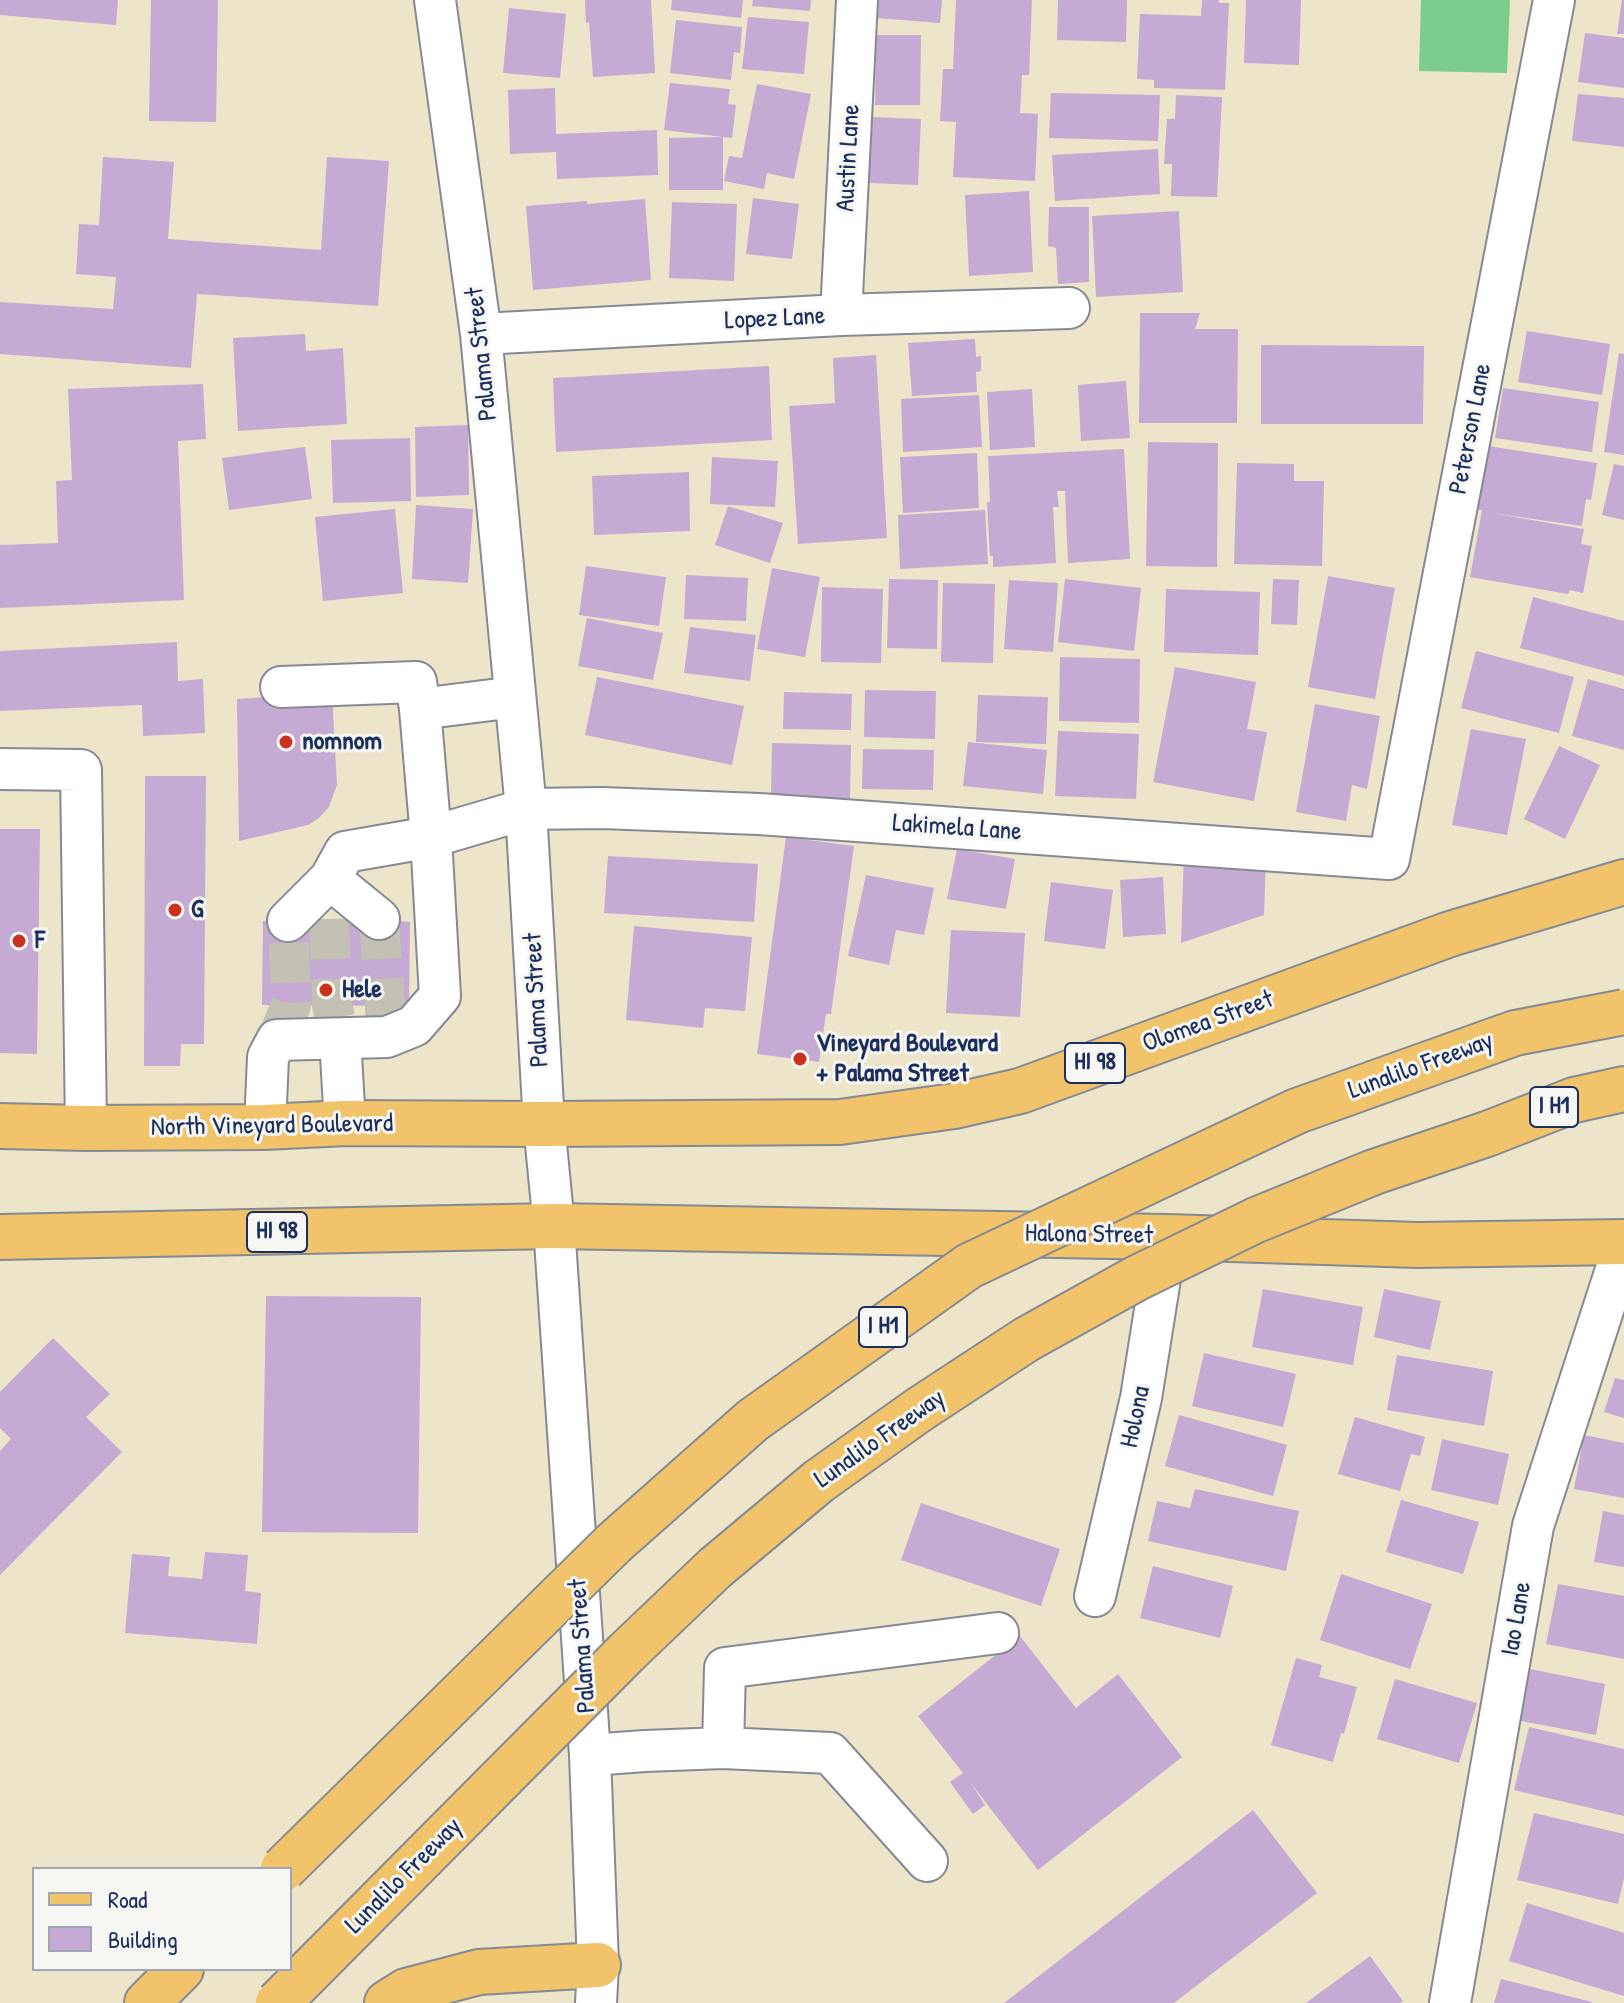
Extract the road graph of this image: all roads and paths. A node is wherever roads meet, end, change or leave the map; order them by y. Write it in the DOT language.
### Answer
graph roads {
  1 [pos="435,0"];
  2 [pos="857,0"];
  3 [pos="1554,0"];
  4 [pos="1069,308"];
  5 [pos="841,315"];
  6 [pos="481,334"];
  7 [pos="281,687"];
  8 [pos="515,697"];
  9 [pos="420,709"];
  10 [pos="0,769"];
  11 [pos="526,809"];
  12 [pos="431,837"];
  13 [pos="1389,859"];
  14 [pos="330,879"];
  15 [pos="1624,882"];
  16 [pos="329,919"];
  17 [pos="379,919"];
  18 [pos="288,921"];
  19 [pos="1624,1012"];
  20 [pos="340,1039"];
  21 [pos="1624,1089"];
  22 [pos="345,1123"];
  23 [pos="544,1124"];
  24 [pos="0,1126"];
  25 [pos="265,1127"];
  26 [pos="86,1128"];
  27 [pos="554,1226"];
  28 [pos="0,1237"];
  29 [pos="1167,1237"];
  30 [pos="1624,1243"];
  31 [pos="1095,1596"];
  32 [pos="998,1633"];
  33 [pos="723,1748"];
  34 [pos="590,1755"];
  35 [pos="927,1861"];
  36 [pos="285,1867"];
  37 [pos="179,1971"];
  38 [pos="597,1984"];
  39 [pos="147,2003"];
  40 [pos="278,2003"];
  41 [pos="387,2003"];
  42 [pos="1450,2003"];
  1 -- 6 [label="street, Palama Street"];
  2 -- 5 [label="street, Austin Lane"];
  3 -- 13 [label="street, Peterson Lane"];
  4 -- 5 [label="street, Lopez Lane"];
  5 -- 6 [label="street, Lopez Lane"];
  6 -- 8 [label="street, Palama Street"];
  7 -- 9 [label="street"];
  8 -- 9 [label="street"];
  8 -- 11 [label="street, Palama Street"];
  9 -- 12 [label="street"];
  10 -- 26 [label="street"];
  11 -- 12 [label="street, Lakimela Lane"];
  11 -- 13 [label="street, Lakimela Lane"];
  11 -- 23 [label="street, Palama Street"];
  12 -- 14 [label="street, Lakimela Lane"];
  12 -- 20 [label="street"];
  14 -- 16 [label="street"];
  14 -- 17 [label="street"];
  14 -- 18 [label="street"];
  15 -- 23 [label="main road, Olomea Street / HI 98"];
  19 -- 36 [label="main road, Lunalilo Freeway / I H1, bridge"];
  20 -- 22 [label="street"];
  20 -- 25 [label="street"];
  21 -- 40 [label="main road, Lunalilo Freeway / I H1, bridge"];
  22 -- 23 [label="main road, North Vineyard Boulevard / HI 98"];
  22 -- 25 [label="main road, North Vineyard Boulevard / HI 98"];
  23 -- 27 [label="street, Palama Street"];
  24 -- 26 [label="main road, North Vineyard Boulevard / HI 98"];
  25 -- 26 [label="main road, North Vineyard Boulevard / HI 98"];
  27 -- 28 [label="main road, HI 98"];
  27 -- 29 [label="main road, Halona Street / HI 98"];
  27 -- 34 [label="street, Palama Street"];
  29 -- 30 [label="main road, Halona Street / HI 98"];
  29 -- 31 [label="street, Holona"];
  30 -- 42 [label="street, Iao Lane"];
  32 -- 33 [label="street"];
  33 -- 34 [label="street"];
  33 -- 35 [label="street"];
  34 -- 38 [label="street, Palama Street"];
  37 -- 39 [label="main road"];
  38 -- 41 [label="main road"];
}
